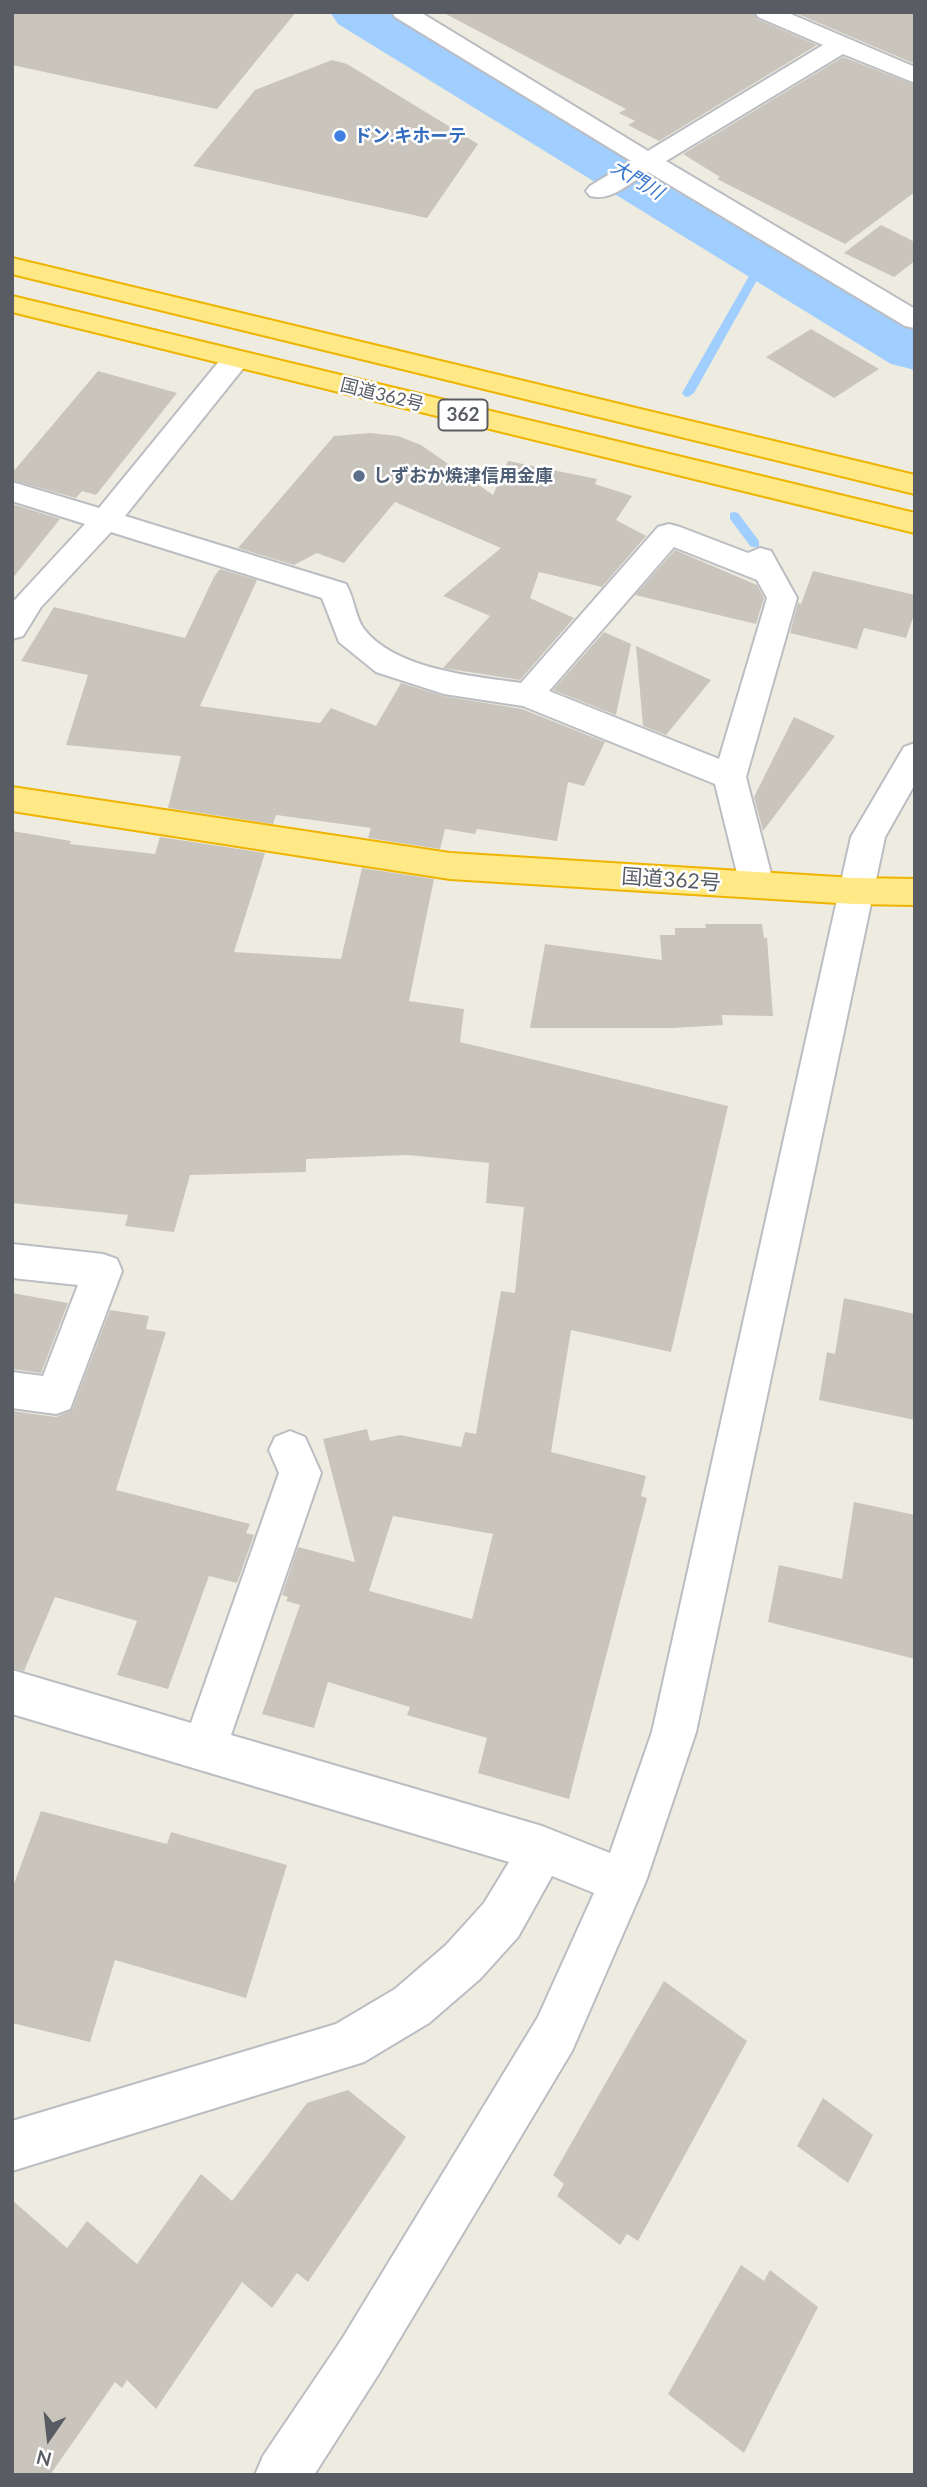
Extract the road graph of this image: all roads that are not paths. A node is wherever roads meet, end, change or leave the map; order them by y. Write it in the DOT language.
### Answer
graph roads {
  1 [pos="403,12"];
  2 [pos="766,12"];
  3 [pos="842,44"];
  4 [pos="915,76"];
  5 [pos="649,162"];
  6 [pos="599,191"];
  7 [pos="12,267"];
  8 [pos="12,304"];
  9 [pos="915,320"];
  10 [pos="235,360"];
  11 [pos="915,485"];
  12 [pos="12,491"];
  13 [pos="106,519"];
  14 [pos="915,523"];
  15 [pos="12,628"];
  16 [pos="528,695"];
  17 [pos="915,755"];
  18 [pos="730,777"];
  19 [pos="12,799"];
  20 [pos="757,885"];
  21 [pos="854,891"];
  22 [pos="915,892"];
  23 [pos="12,1261"];
  24 [pos="12,1390"];
  25 [pos="290,1450"];
  26 [pos="12,1692"];
  27 [pos="204,1749"];
  28 [pos="542,1849"];
  29 [pos="623,1881"];
  30 [pos="12,2146"];
  31 [pos="282,2475"];
  1 -- 5 [label="street"];
  2 -- 3 [label="street"];
  3 -- 4 [label="street"];
  3 -- 5 [label="street"];
  5 -- 6 [label="street"];
  5 -- 9 [label="street"];
  7 -- 11 [label="highway, 国道362号 / 362"];
  8 -- 10 [label="highway, 国道362号 / 362"];
  10 -- 13 [label="street"];
  10 -- 14 [label="highway, 国道362号 / 362"];
  12 -- 13 [label="street"];
  13 -- 15 [label="street"];
  13 -- 16 [label="street"];
  16 -- 18 [label="street"];
  16 -- 18 [label="street"];
  17 -- 21 [label="street"];
  18 -- 20 [label="street"];
  19 -- 20 [label="highway, 国道362号"];
  20 -- 21 [label="highway, 国道362号"];
  21 -- 22 [label="highway, 国道362号"];
  21 -- 29 [label="street"];
  23 -- 24 [label="street"];
  25 -- 27 [label="street"];
  26 -- 27 [label="street"];
  27 -- 28 [label="street"];
  28 -- 29 [label="street"];
  28 -- 30 [label="street"];
  29 -- 31 [label="street"];
}
